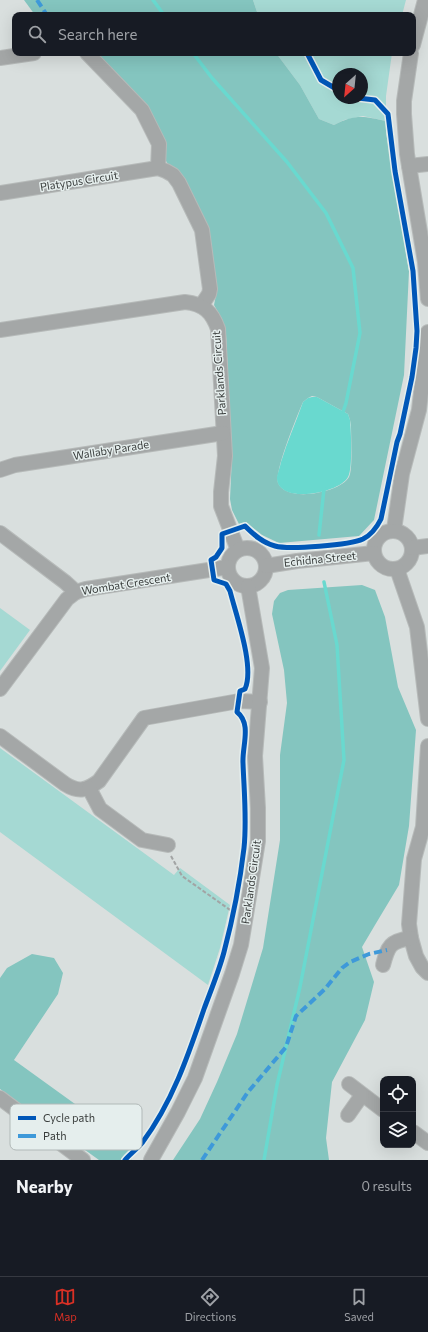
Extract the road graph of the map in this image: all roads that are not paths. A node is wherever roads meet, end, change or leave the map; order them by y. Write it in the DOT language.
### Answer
graph roads {
  1 [pos="426,0"];
  2 [pos="416,35"];
  3 [pos="14,56"];
  4 [pos="90,56"];
  5 [pos="411,56"];
  6 [pos="0,58"];
  7 [pos="428,164"];
  8 [pos="409,166"];
  9 [pos="158,168"];
  10 [pos="0,193"];
  11 [pos="426,261"];
  12 [pos="428,299"];
  13 [pos="201,306"];
  14 [pos="0,330"];
  15 [pos="428,332"];
  16 [pos="223,433"];
  17 [pos="0,470"];
  18 [pos="394,530"];
  19 [pos="0,533"];
  20 [pos="428,546"];
  21 [pos="412,548"];
  22 [pos="238,550"];
  23 [pos="374,553"];
  24 [pos="266,566"];
  25 [pos="228,567"];
  26 [pos="396,569"];
  27 [pos="248,586"];
  28 [pos="76,592"];
  29 [pos="426,683"];
  30 [pos="0,689"];
  31 [pos="260,702"];
  32 [pos="428,719"];
  33 [pos="0,736"];
  34 [pos="428,746"];
  35 [pos="89,788"];
  36 [pos="426,827"];
  37 [pos="168,845"];
  38 [pos="411,938"];
  39 [pos="383,965"];
  40 [pos="428,973"];
  41 [pos="349,1084"];
  42 [pos="362,1095"];
  43 [pos="0,1098"];
  44 [pos="10,1105"];
  45 [pos="380,1108"];
  46 [pos="348,1115"];
  47 [pos="416,1134"];
  48 [pos="428,1143"];
  49 [pos="70,1150"];
  50 [pos="83,1160"];
  51 [pos="151,1160"];
  1 -- 2 [label="street"];
  3 -- 6 [label="street"];
  4 -- 9 [label="street"];
  5 -- 8 [label="street"];
  7 -- 8 [label="street"];
  8 -- 11 [label="street"];
  9 -- 10 [label="street, Platypus Circuit"];
  9 -- 13 [label="street"];
  11 -- 12 [label="street"];
  13 -- 14 [label="street"];
  13 -- 16 [label="street, Parklands Circuit"];
  15 -- 18 [label="street"];
  16 -- 17 [label="street, Wallaby Parade"];
  16 -- 22 [label="street, Parklands Circuit"];
  18 -- 21 [label="street"];
  18 -- 23 [label="street"];
  19 -- 28 [label="street"];
  20 -- 21 [label="street"];
  21 -- 26 [label="street"];
  22 -- 24 [label="street"];
  22 -- 25 [label="street"];
  23 -- 24 [label="street, Echidna Street"];
  23 -- 26 [label="street"];
  24 -- 27 [label="street"];
  25 -- 27 [label="street"];
  25 -- 28 [label="street, Wombat Crescent"];
  26 -- 29 [label="street"];
  27 -- 31 [label="street, Parklands Circuit"];
  28 -- 30 [label="street, Wombat Crescent"];
  29 -- 32 [label="street"];
  31 -- 35 [label="street"];
  31 -- 51 [label="street, Parklands Circuit"];
  33 -- 35 [label="street"];
  34 -- 36 [label="street"];
  35 -- 37 [label="street"];
  36 -- 38 [label="street"];
  38 -- 39 [label="street"];
  38 -- 40 [label="street"];
  41 -- 42 [label="street"];
  42 -- 45 [label="street"];
  42 -- 46 [label="street"];
  43 -- 44 [label="street"];
  47 -- 48 [label="street"];
  49 -- 50 [label="street"];
}
